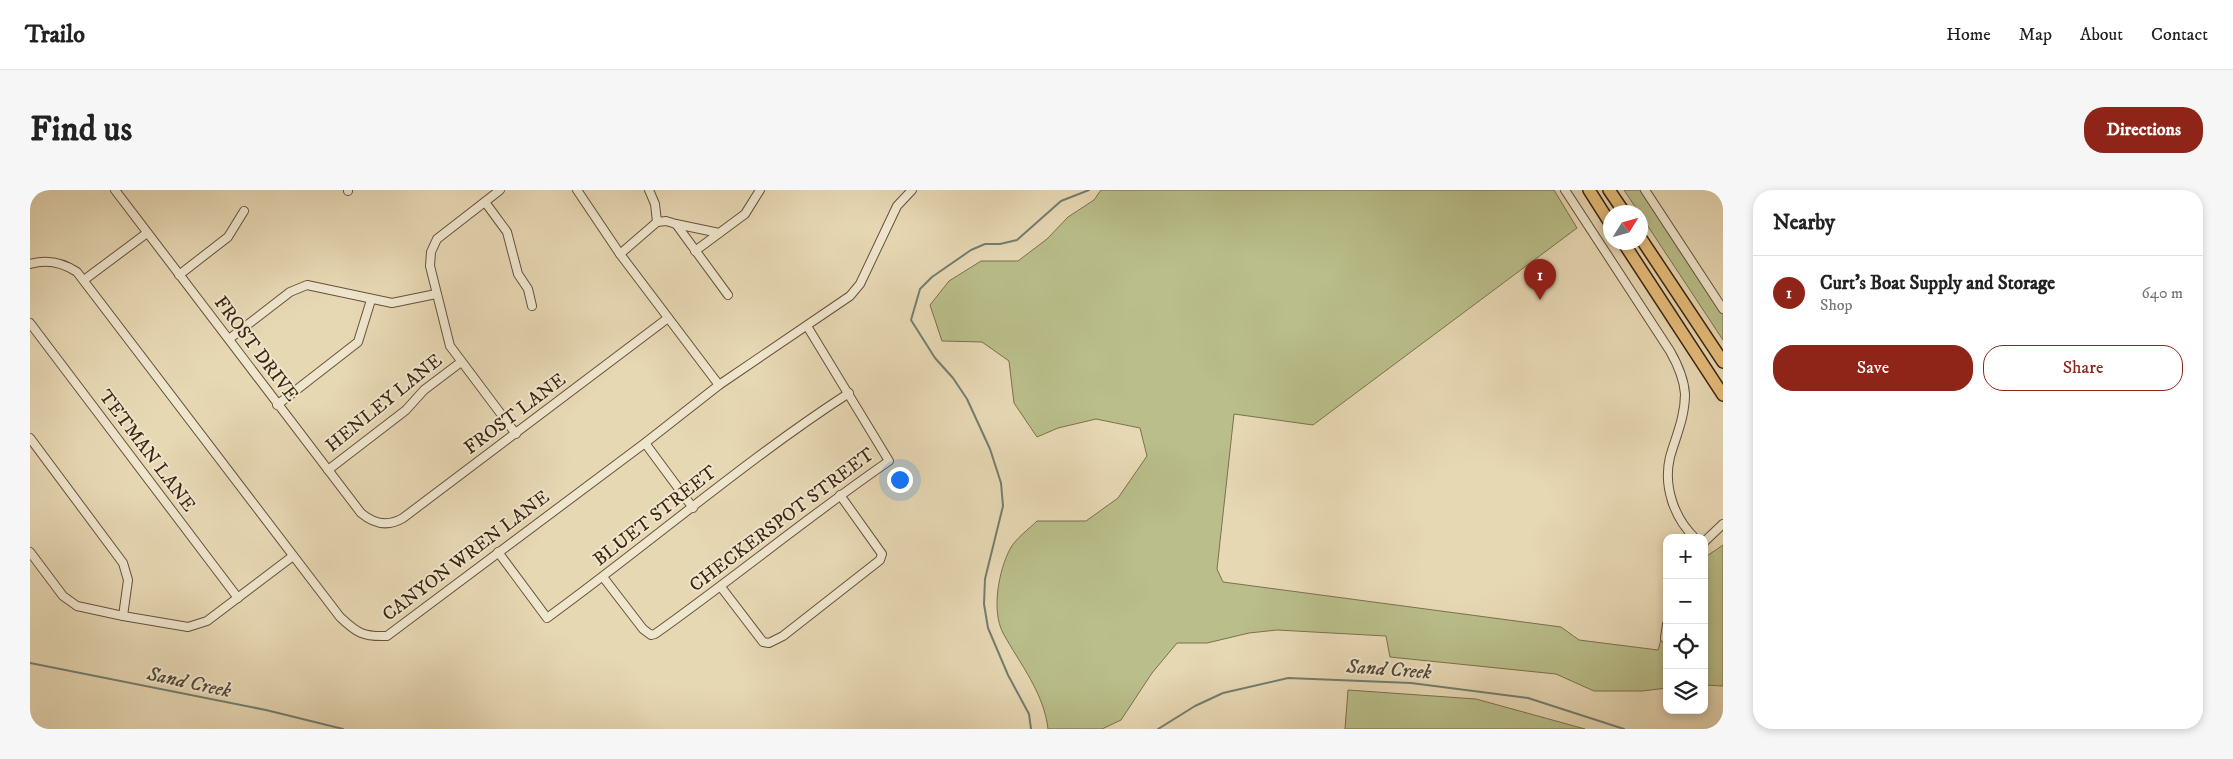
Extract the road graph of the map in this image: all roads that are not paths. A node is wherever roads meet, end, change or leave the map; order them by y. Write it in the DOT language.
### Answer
graph roads {
  1 [pos="500,190"];
  2 [pos="577,190"];
  3 [pos="648,190"];
  4 [pos="760,190"];
  5 [pos="912,190"];
  6 [pos="1565,190"];
  7 [pos="1589,190"];
  8 [pos="1609,190"];
  9 [pos="1645,190"];
  10 [pos="118,191"];
  11 [pos="484,202"];
  12 [pos="1619,205"];
  13 [pos="244,212"];
  14 [pos="1603,212"];
  15 [pos="657,222"];
  16 [pos="676,224"];
  17 [pos="146,233"];
  18 [pos="719,233"];
  19 [pos="1648,249"];
  20 [pos="1629,250"];
  21 [pos="696,251"];
  22 [pos="620,254"];
  23 [pos="30,264"];
  24 [pos="179,275"];
  25 [pos="84,280"];
  26 [pos="436,294"];
  27 [pos="728,295"];
  28 [pos="371,300"];
  29 [pos="532,306"];
  30 [pos="1723,309"];
  31 [pos="668,318"];
  32 [pos="30,324"];
  33 [pos="807,326"];
  34 [pos="229,339"];
  35 [pos="461,362"];
  36 [pos="1723,362"];
  37 [pos="719,385"];
  38 [pos="849,393"];
  39 [pos="1723,395"];
  40 [pos="277,405"];
  41 [pos="516,434"];
  42 [pos="30,438"];
  43 [pos="645,443"];
  44 [pos="328,470"];
  45 [pos="840,495"];
  46 [pos="692,508"];
  47 [pos="377,522"];
  48 [pos="1723,524"];
  49 [pos="1691,534"];
  50 [pos="1708,538"];
  51 [pos="30,552"];
  52 [pos="498,552"];
  53 [pos="293,556"];
  54 [pos="603,577"];
  55 [pos="721,587"];
  56 [pos="238,598"];
  57 [pos="123,616"];
  1 -- 11 [label="street"];
  2 -- 22 [label="street"];
  3 -- 15 [label="street"];
  4 -- 18 [label="street"];
  5 -- 33 [label="street, CANYON WREN LANE"];
  6 -- 49 [label="street"];
  7 -- 14 [label="highway"];
  8 -- 12 [label="highway"];
  9 -- 30 [label="street"];
  10 -- 17 [label="street, FROST DRIVE"];
  11 -- 26 [label="street"];
  11 -- 29 [label="street"];
  13 -- 24 [label="street"];
  15 -- 16 [label="street"];
  15 -- 22 [label="street"];
  16 -- 18 [label="street"];
  16 -- 21 [label="street"];
  17 -- 24 [label="street, FROST DRIVE"];
  17 -- 25 [label="street"];
  18 -- 21 [label="street"];
  19 -- 36 [label="highway"];
  20 -- 39 [label="highway"];
  21 -- 27 [label="street"];
  22 -- 31 [label="street"];
  23 -- 25 [label="street, CANYON WREN LANE"];
  24 -- 34 [label="street, FROST DRIVE"];
  25 -- 53 [label="street, CANYON WREN LANE"];
  26 -- 28 [label="street"];
  26 -- 35 [label="street"];
  28 -- 34 [label="street"];
  28 -- 40 [label="street"];
  31 -- 37 [label="street"];
  31 -- 41 [label="street, FROST LANE"];
  32 -- 56 [label="street, TETMAN LANE"];
  33 -- 37 [label="street, CANYON WREN LANE"];
  33 -- 38 [label="street, CHECKERSPOT STREET"];
  34 -- 40 [label="street, FROST DRIVE"];
  35 -- 41 [label="street"];
  35 -- 44 [label="street, HENLEY LANE"];
  37 -- 43 [label="street, CANYON WREN LANE"];
  38 -- 45 [label="street, CHECKERSPOT STREET"];
  38 -- 46 [label="street, BLUET STREET"];
  40 -- 44 [label="street, FROST DRIVE"];
  41 -- 47 [label="street, FROST LANE"];
  42 -- 57 [label="street"];
  43 -- 46 [label="street"];
  43 -- 52 [label="street, CANYON WREN LANE"];
  44 -- 47 [label="street, FROST DRIVE"];
  45 -- 55 [label="street, CHECKERSPOT STREET"];
  45 -- 55 [label="street"];
  46 -- 54 [label="street, BLUET STREET"];
  48 -- 50 [label="street"];
  51 -- 57 [label="street"];
  52 -- 53 [label="street, CANYON WREN LANE"];
  52 -- 54 [label="street, BLUET STREET"];
  53 -- 56 [label="street"];
  54 -- 55 [label="street, CHECKERSPOT STREET"];
  56 -- 57 [label="street"];
}
